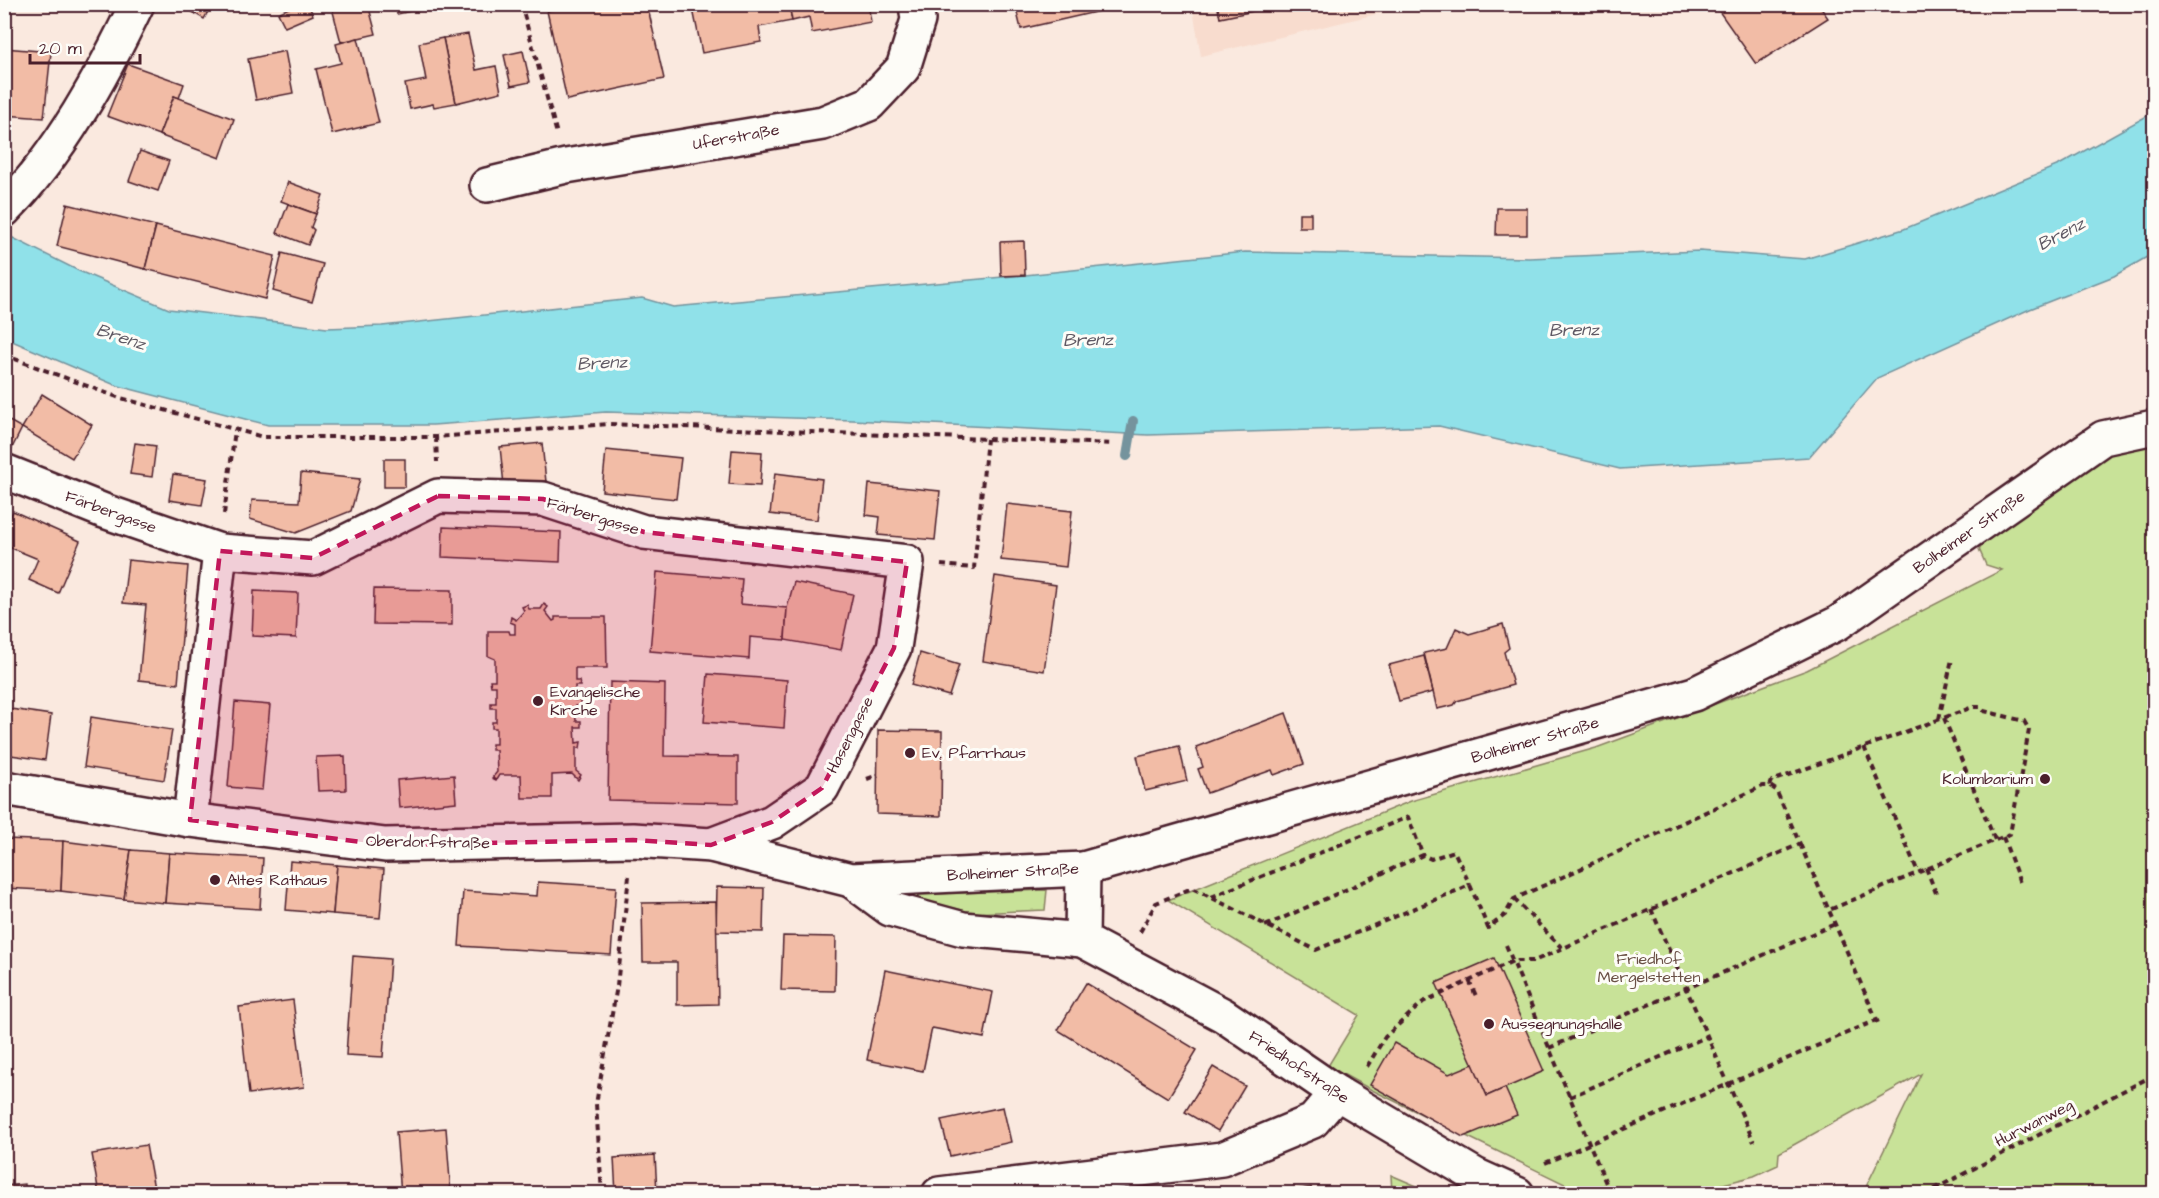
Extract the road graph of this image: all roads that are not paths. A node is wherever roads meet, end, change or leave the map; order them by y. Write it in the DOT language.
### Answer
graph roads {
  1 [pos="137,4"];
  2 [pos="916,4"];
  3 [pos="487,185"];
  4 [pos="10,204"];
  5 [pos="2154,427"];
  6 [pos="4,471"];
  7 [pos="220,551"];
  8 [pos="907,562"];
  9 [pos="4,788"];
  10 [pos="190,820"];
  11 [pos="711,845"];
  12 [pos="1083,869"];
  13 [pos="850,880"];
  14 [pos="1082,940"];
  15 [pos="1343,1096"];
  16 [pos="939,1194"];
  17 [pos="1517,1194"];
  1 -- 4 [label="street"];
  2 -- 3 [label="street, Uferstraße"];
  5 -- 12 [label="street, Bolheimer Straße"];
  6 -- 7 [label="street, Färbergasse"];
  7 -- 8 [label="street, Färbergasse"];
  7 -- 10 [label="street"];
  8 -- 11 [label="street, Hasengasse"];
  9 -- 10 [label="street, Oberdorfstraße"];
  10 -- 11 [label="street, Oberdorfstraße"];
  11 -- 13 [label="street, Oberdorfstraße"];
  12 -- 13 [label="street, Bolheimer Straße"];
  12 -- 14 [label="street"];
  13 -- 14 [label="street, Friedhofstraße"];
  14 -- 15 [label="street, Friedhofstraße"];
  15 -- 16 [label="street"];
  15 -- 17 [label="street, Friedhofstraße"];
}
